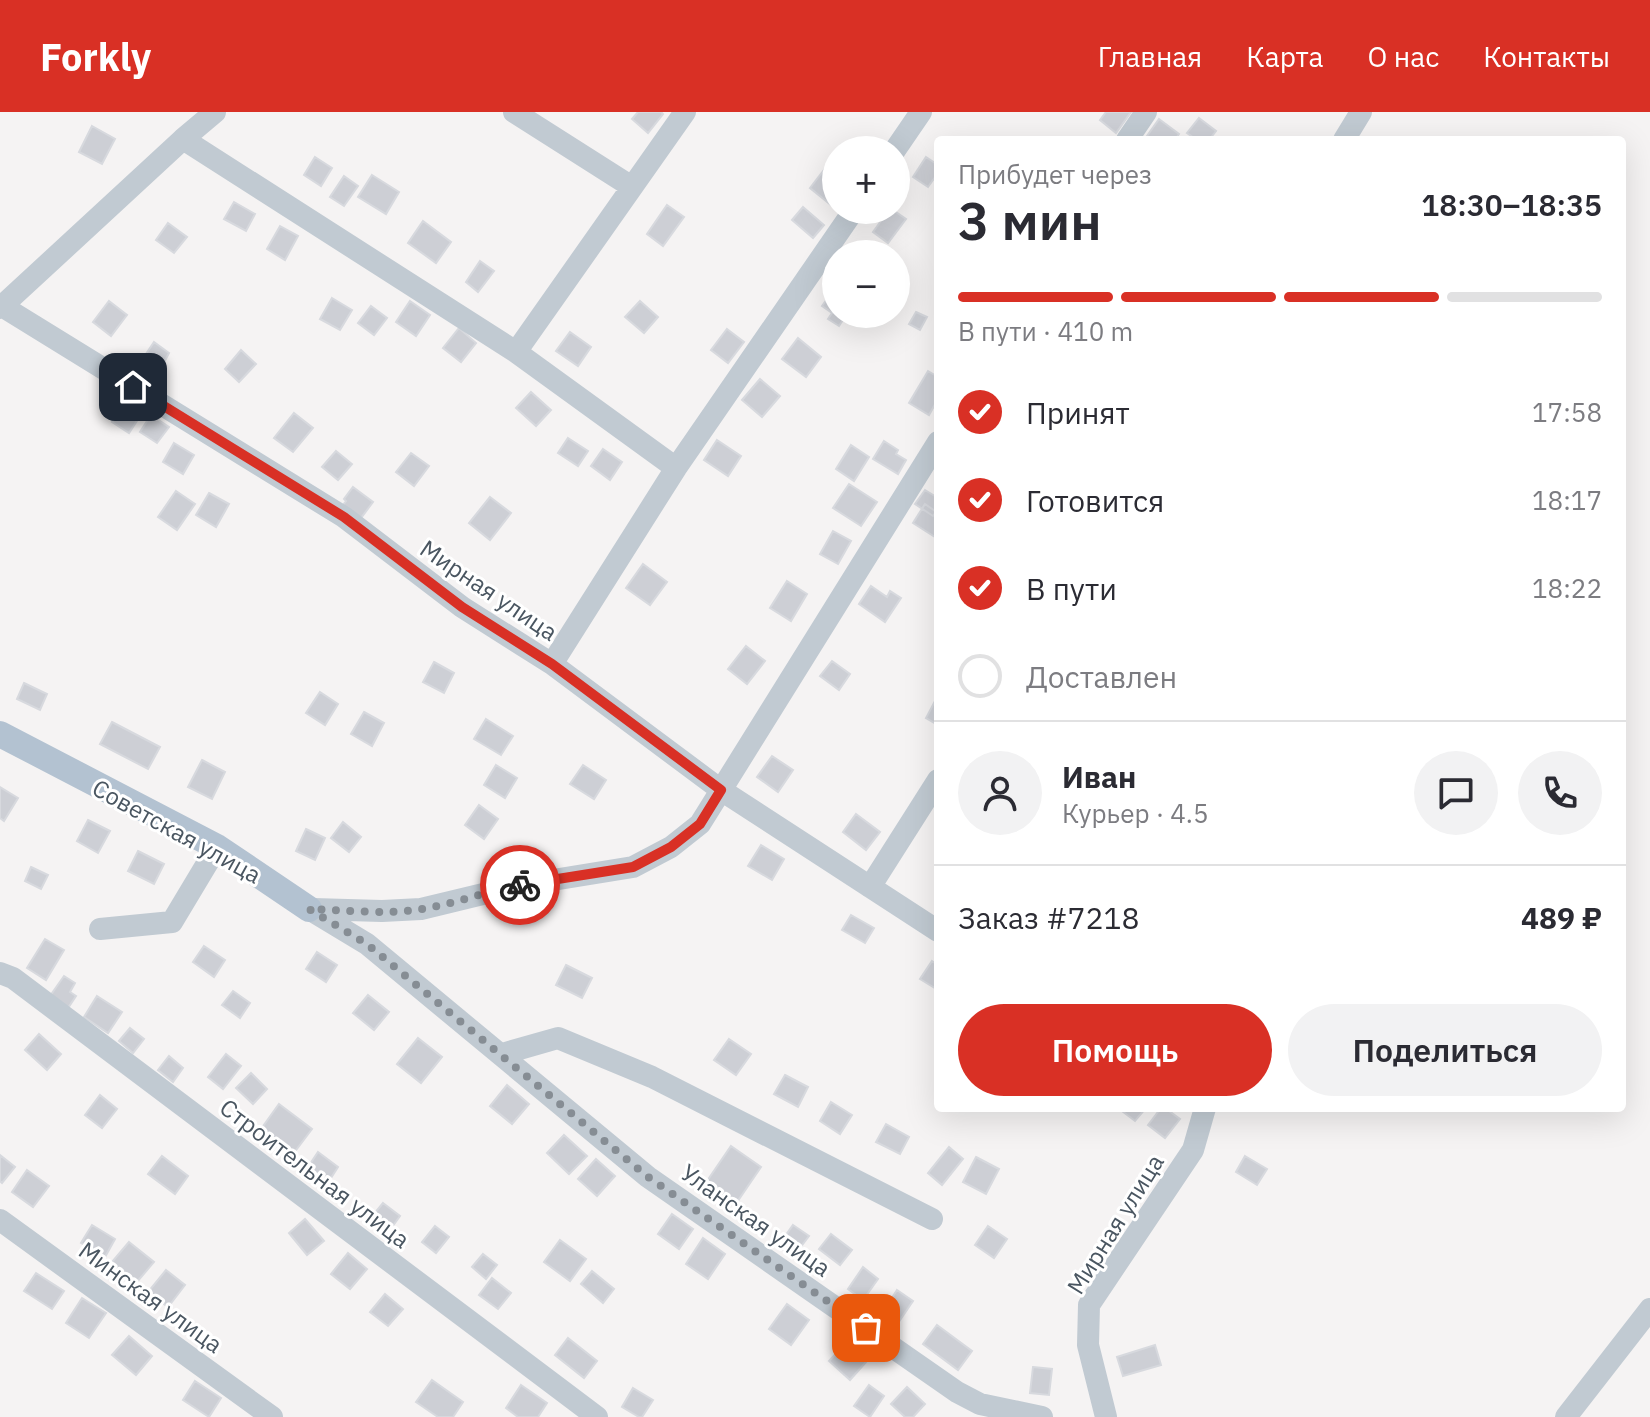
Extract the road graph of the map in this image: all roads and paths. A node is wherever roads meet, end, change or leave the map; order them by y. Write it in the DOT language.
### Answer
graph roads {
  1 [pos="215,112"];
  2 [pos="514,112"];
  3 [pos="685,112"];
  4 [pos="921,112"];
  5 [pos="1146,112"];
  6 [pos="1361,114"];
  7 [pos="905,136"];
  8 [pos="1130,136"];
  9 [pos="1347,136"];
  10 [pos="183,139"];
  11 [pos="632,187"];
  12 [pos="844,224"];
  13 [pos="0,304"];
  14 [pos="516,352"];
  15 [pos="934,448"];
  16 [pos="676,468"];
  17 [pos="552,664"];
  18 [pos="0,734"];
  19 [pos="934,786"];
  20 [pos="721,790"];
  21 [pos="217,847"];
  22 [pos="870,887"];
  23 [pos="309,909"];
  24 [pos="934,928"];
  25 [pos="100,929"];
  26 [pos="0,973"];
  27 [pos="502,1054"];
  28 [pos="1204,1112"];
  29 [pos="648,1177"];
  30 [pos="932,1219"];
  31 [pos="0,1220"];
  32 [pos="1650,1309"];
  33 [pos="1010,1414"];
  34 [pos="272,1417"];
  35 [pos="597,1417"];
  36 [pos="1042,1417"];
  37 [pos="1106,1417"];
  38 [pos="1566,1417"];
  1 -- 10 [label="street"];
  2 -- 11 [label="street"];
  3 -- 11 [label="street"];
  4 -- 7 [label="street"];
  5 -- 8 [label="street"];
  6 -- 9 [label="street"];
  10 -- 13 [label="street"];
  10 -- 14 [label="street"];
  11 -- 14 [label="street"];
  12 -- 16 [label="street"];
  13 -- 17 [label="street, Мирная улица"];
  14 -- 16 [label="street"];
  15 -- 20 [label="street"];
  16 -- 17 [label="street"];
  17 -- 20 [label="street, Мирная улица"];
  18 -- 21 [label="main road, Советская улица"];
  19 -- 22 [label="street"];
  20 -- 22 [label="street, Мирная улица"];
  20 -- 23 [label="street"];
  21 -- 23 [label="main road, Советская улица"];
  21 -- 25 [label="street"];
  22 -- 24 [label="street, Мирная улица"];
  23 -- 27 [label="street, Советская улица"];
  26 -- 35 [label="street, Строительная улица"];
  27 -- 29 [label="street, Советская улица"];
  27 -- 30 [label="street"];
  28 -- 37 [label="street, Мирная улица"];
  29 -- 33 [label="street, Уланская улица"];
  31 -- 34 [label="street, Минская улица"];
  32 -- 38 [label="street"];
  33 -- 36 [label="street, Уланская улица"];
}
